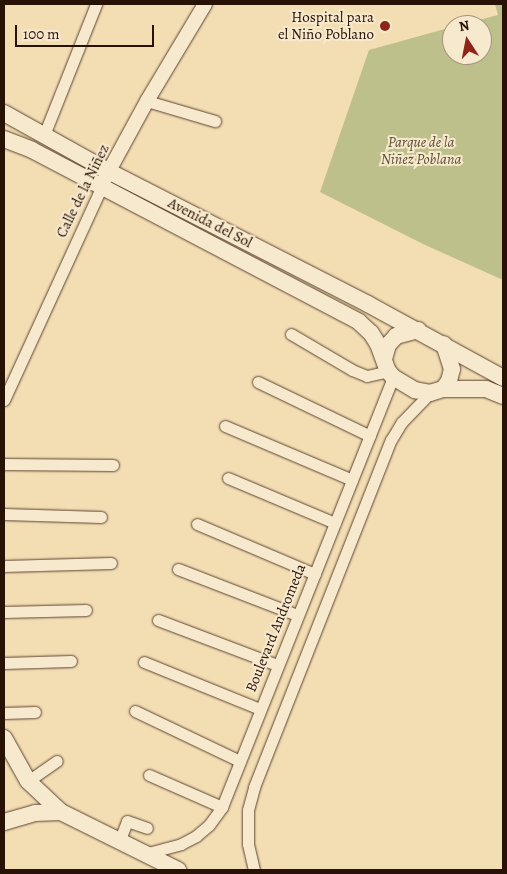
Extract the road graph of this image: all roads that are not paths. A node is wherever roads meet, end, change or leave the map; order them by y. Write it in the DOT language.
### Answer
graph roads {
  1 [pos="96,4"];
  2 [pos="205,4"];
  3 [pos="147,101"];
  4 [pos="7,114"];
  5 [pos="215,121"];
  6 [pos="44,135"];
  7 [pos="6,143"];
  8 [pos="108,171"];
  9 [pos="101,188"];
  10 [pos="418,330"];
  11 [pos="291,334"];
  12 [pos="444,344"];
  13 [pos="389,369"];
  14 [pos="503,378"];
  15 [pos="258,382"];
  16 [pos="436,391"];
  17 [pos="503,396"];
  18 [pos="4,400"];
  19 [pos="225,426"];
  20 [pos="370,436"];
  21 [pos="4,464"];
  22 [pos="113,464"];
  23 [pos="228,478"];
  24 [pos="352,480"];
  25 [pos="4,514"];
  26 [pos="101,517"];
  27 [pos="335,523"];
  28 [pos="197,524"];
  29 [pos="111,563"];
  30 [pos="4,566"];
  31 [pos="178,568"];
  32 [pos="315,574"];
  33 [pos="86,610"];
  34 [pos="4,612"];
  35 [pos="297,615"];
  36 [pos="158,620"];
  37 [pos="71,661"];
  38 [pos="144,662"];
  39 [pos="4,663"];
  40 [pos="277,665"];
  41 [pos="260,709"];
  42 [pos="135,711"];
  43 [pos="35,712"];
  44 [pos="4,713"];
  45 [pos="4,738"];
  46 [pos="57,761"];
  47 [pos="240,761"];
  48 [pos="149,775"];
  49 [pos="28,781"];
  50 [pos="222,807"];
  51 [pos="61,812"];
  52 [pos="4,822"];
  53 [pos="148,828"];
  54 [pos="119,842"];
  55 [pos="148,853"];
  56 [pos="178,870"];
  57 [pos="254,870"];
  1 -- 6 [label="street"];
  2 -- 3 [label="street, Calle de la Niñez"];
  3 -- 5 [label="street"];
  3 -- 8 [label="street, Calle de la Niñez"];
  4 -- 6 [label="main road, Avenida del Sol"];
  4 -- 7 [label="main road"];
  6 -- 8 [label="main road, Avenida del Sol"];
  7 -- 9 [label="main road, Avenida del Sol"];
  8 -- 9 [label="street, Calle de la Niñez"];
  8 -- 10 [label="main road, Avenida del Sol"];
  9 -- 13 [label="main road, Avenida del Sol"];
  9 -- 18 [label="street, Calle de la Niñez"];
  10 -- 12 [label="main road"];
  10 -- 13 [label="main road"];
  11 -- 13 [label="street"];
  12 -- 14 [label="main road"];
  12 -- 16 [label="main road"];
  13 -- 16 [label="main road"];
  13 -- 20 [label="street, Boulevard Andromeda"];
  15 -- 20 [label="street"];
  16 -- 17 [label="main road"];
  16 -- 57 [label="street"];
  19 -- 24 [label="street"];
  20 -- 24 [label="street, Boulevard Andromeda"];
  21 -- 22 [label="street"];
  23 -- 27 [label="street"];
  24 -- 27 [label="street, Boulevard Andromeda"];
  25 -- 26 [label="street"];
  27 -- 32 [label="street, Boulevard Andromeda"];
  28 -- 32 [label="street"];
  29 -- 30 [label="street"];
  31 -- 35 [label="street"];
  32 -- 35 [label="street, Boulevard Andromeda"];
  33 -- 34 [label="street"];
  35 -- 40 [label="street, Boulevard Andromeda"];
  36 -- 40 [label="street"];
  37 -- 39 [label="street"];
  38 -- 41 [label="street"];
  40 -- 41 [label="street, Boulevard Andromeda"];
  41 -- 47 [label="street, Boulevard Andromeda"];
  42 -- 47 [label="street"];
  43 -- 44 [label="street"];
  45 -- 49 [label="main road"];
  46 -- 49 [label="street"];
  47 -- 50 [label="street, Boulevard Andromeda"];
  48 -- 50 [label="street"];
  49 -- 51 [label="main road"];
  50 -- 55 [label="street, Boulevard Andromeda"];
  51 -- 52 [label="main road"];
  51 -- 54 [label="main road"];
  53 -- 54 [label="street"];
  54 -- 55 [label="main road"];
  55 -- 56 [label="main road"];
}
